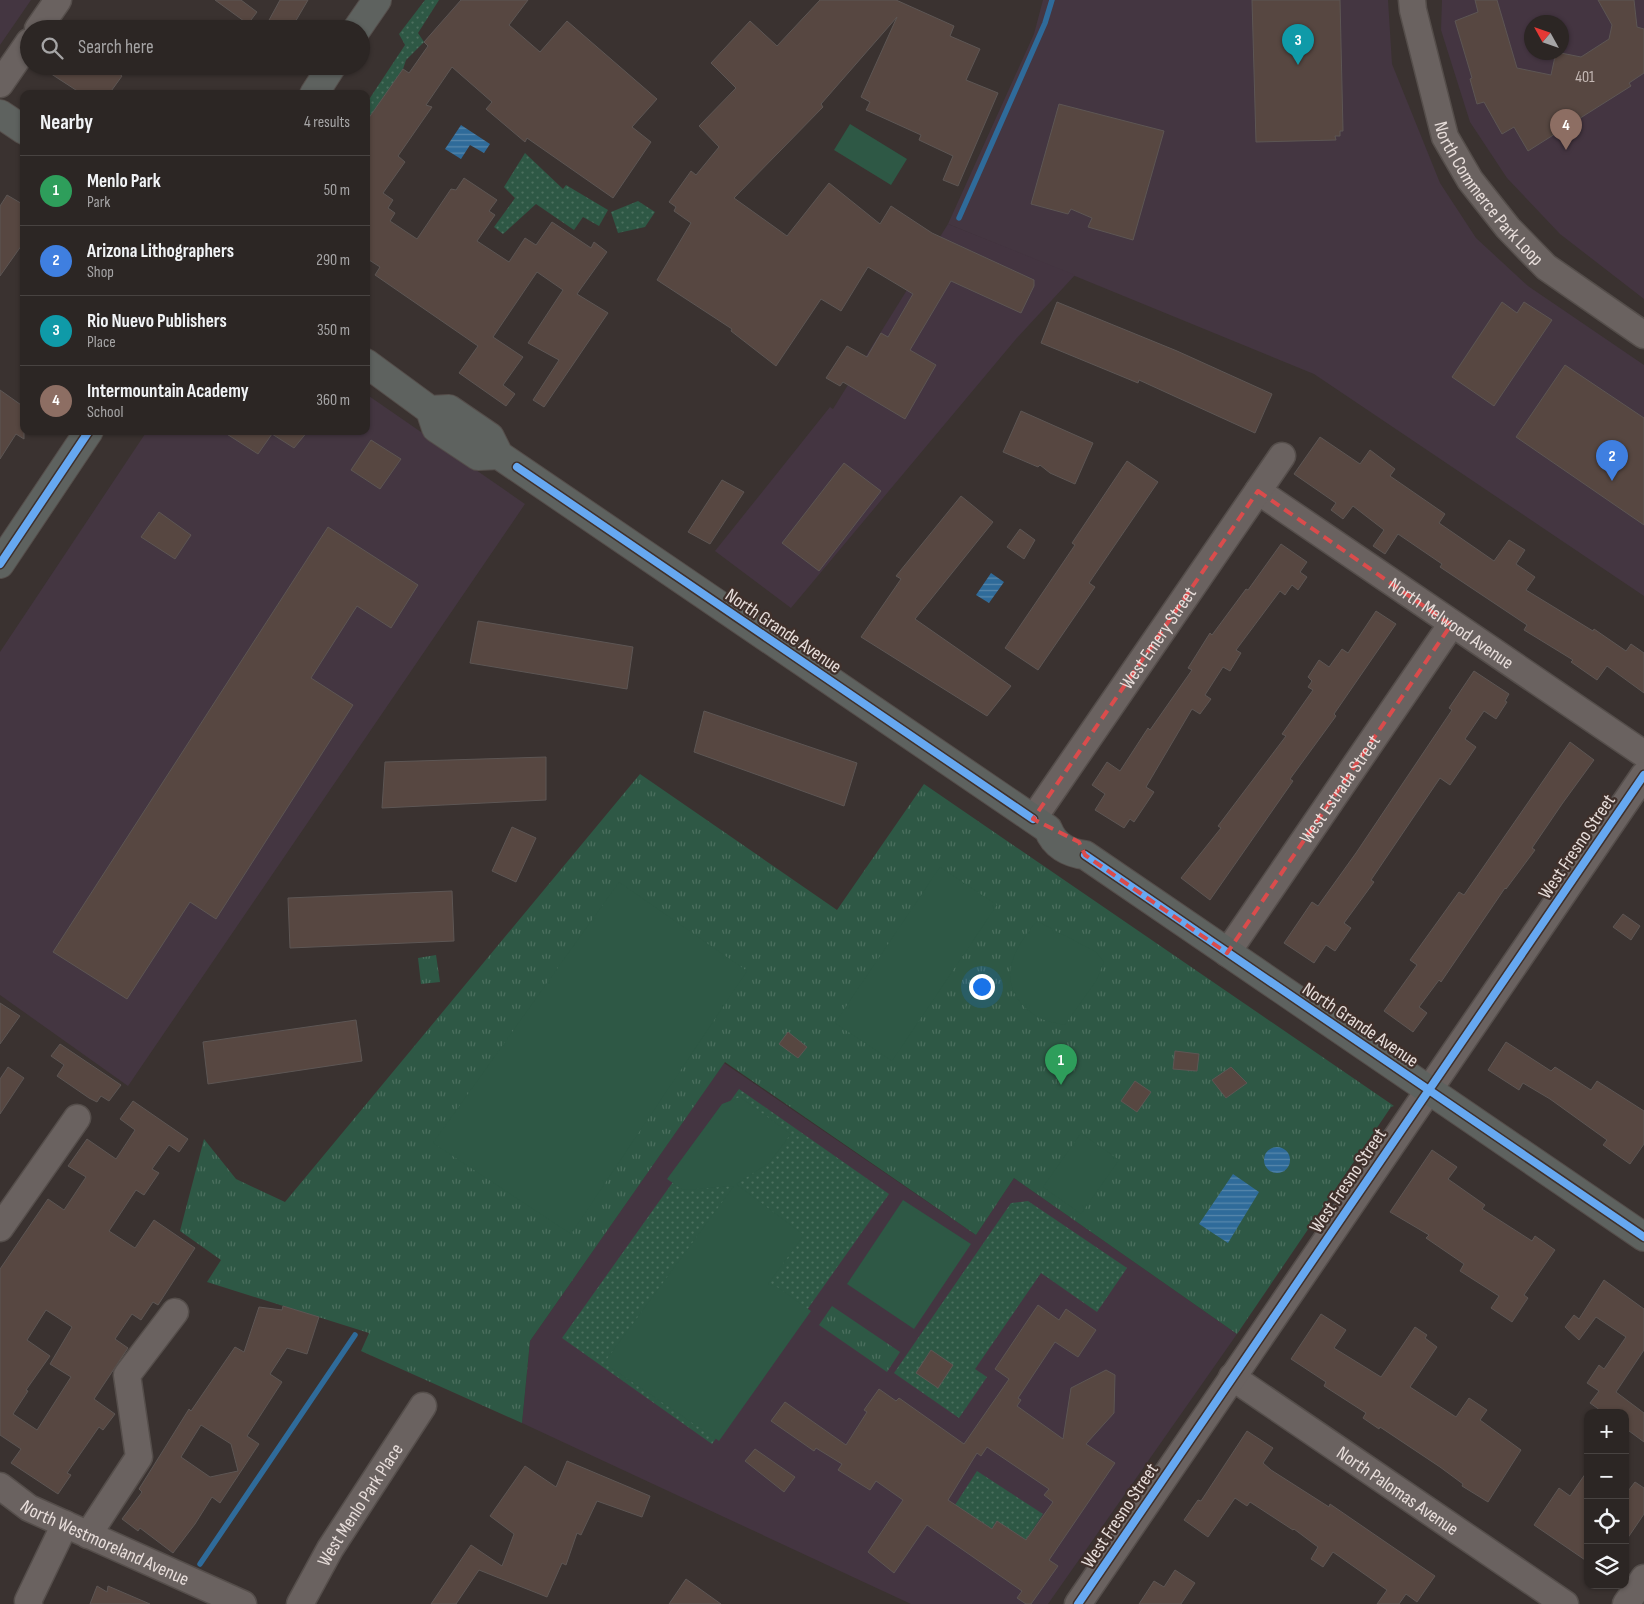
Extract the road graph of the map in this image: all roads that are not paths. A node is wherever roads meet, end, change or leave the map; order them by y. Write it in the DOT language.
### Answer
graph roads {
  1 [pos="58,0"];
  2 [pos="377,0"];
  3 [pos="1412,0"];
  4 [pos="44,20"];
  5 [pos="363,20"];
  6 [pos="20,55"];
  7 [pos="326,75"];
  8 [pos="0,84"];
  9 [pos="317,90"];
  10 [pos="0,114"];
  11 [pos="20,127"];
  12 [pos="1644,335"];
  13 [pos="370,366"];
  14 [pos="86,435"];
  15 [pos="1282,456"];
  16 [pos="1258,491"];
  17 [pos="0,564"];
  18 [pos="1451,625"];
  19 [pos="1644,754"];
  20 [pos="1644,775"];
  21 [pos="1040,824"];
  22 [pos="1227,953"];
  23 [pos="1429,1090"];
  24 [pos="77,1118"];
  25 [pos="0,1228"];
  26 [pos="1644,1237"];
  27 [pos="175,1312"];
  28 [pos="1232,1378"];
  29 [pos="423,1406"];
  30 [pos="0,1486"];
  31 [pos="65,1524"];
  32 [pos="88,1535"];
  33 [pos="1644,1578"];
  34 [pos="29,1604"];
  35 [pos="243,1604"];
  36 [pos="300,1604"];
  37 [pos="1078,1604"];
  38 [pos="1566,1604"];
  39 [pos="1626,1604"];
  1 -- 4 [label="street"];
  2 -- 5 [label="main road"];
  3 -- 12 [label="street, North Commerce Park Loop"];
  6 -- 8 [label="street"];
  7 -- 9 [label="main road"];
  10 -- 11 [label="main road"];
  13 -- 21 [label="main road, North Grande Avenue"];
  14 -- 17 [label="main road"];
  15 -- 16 [label="street, West Emery Street"];
  16 -- 18 [label="street, North Melwood Avenue"];
  16 -- 21 [label="street, West Emery Street"];
  18 -- 19 [label="street, North Melwood Avenue"];
  18 -- 22 [label="street, West Estrada Street"];
  20 -- 23 [label="street, West Fresno Street"];
  21 -- 22 [label="main road, North Grande Avenue"];
  22 -- 23 [label="main road, North Grande Avenue"];
  23 -- 26 [label="main road, North Grande Avenue"];
  23 -- 28 [label="street, West Fresno Street"];
  24 -- 25 [label="street"];
  27 -- 32 [label="street"];
  28 -- 37 [label="street, West Fresno Street"];
  28 -- 38 [label="street, North Palomas Avenue"];
  29 -- 36 [label="street, West Menlo Park Place"];
  30 -- 31 [label="street, North Westmoreland Avenue"];
  31 -- 32 [label="street, North Westmoreland Avenue"];
  31 -- 34 [label="street"];
  32 -- 35 [label="street, North Westmoreland Avenue"];
  33 -- 39 [label="street"];
}
